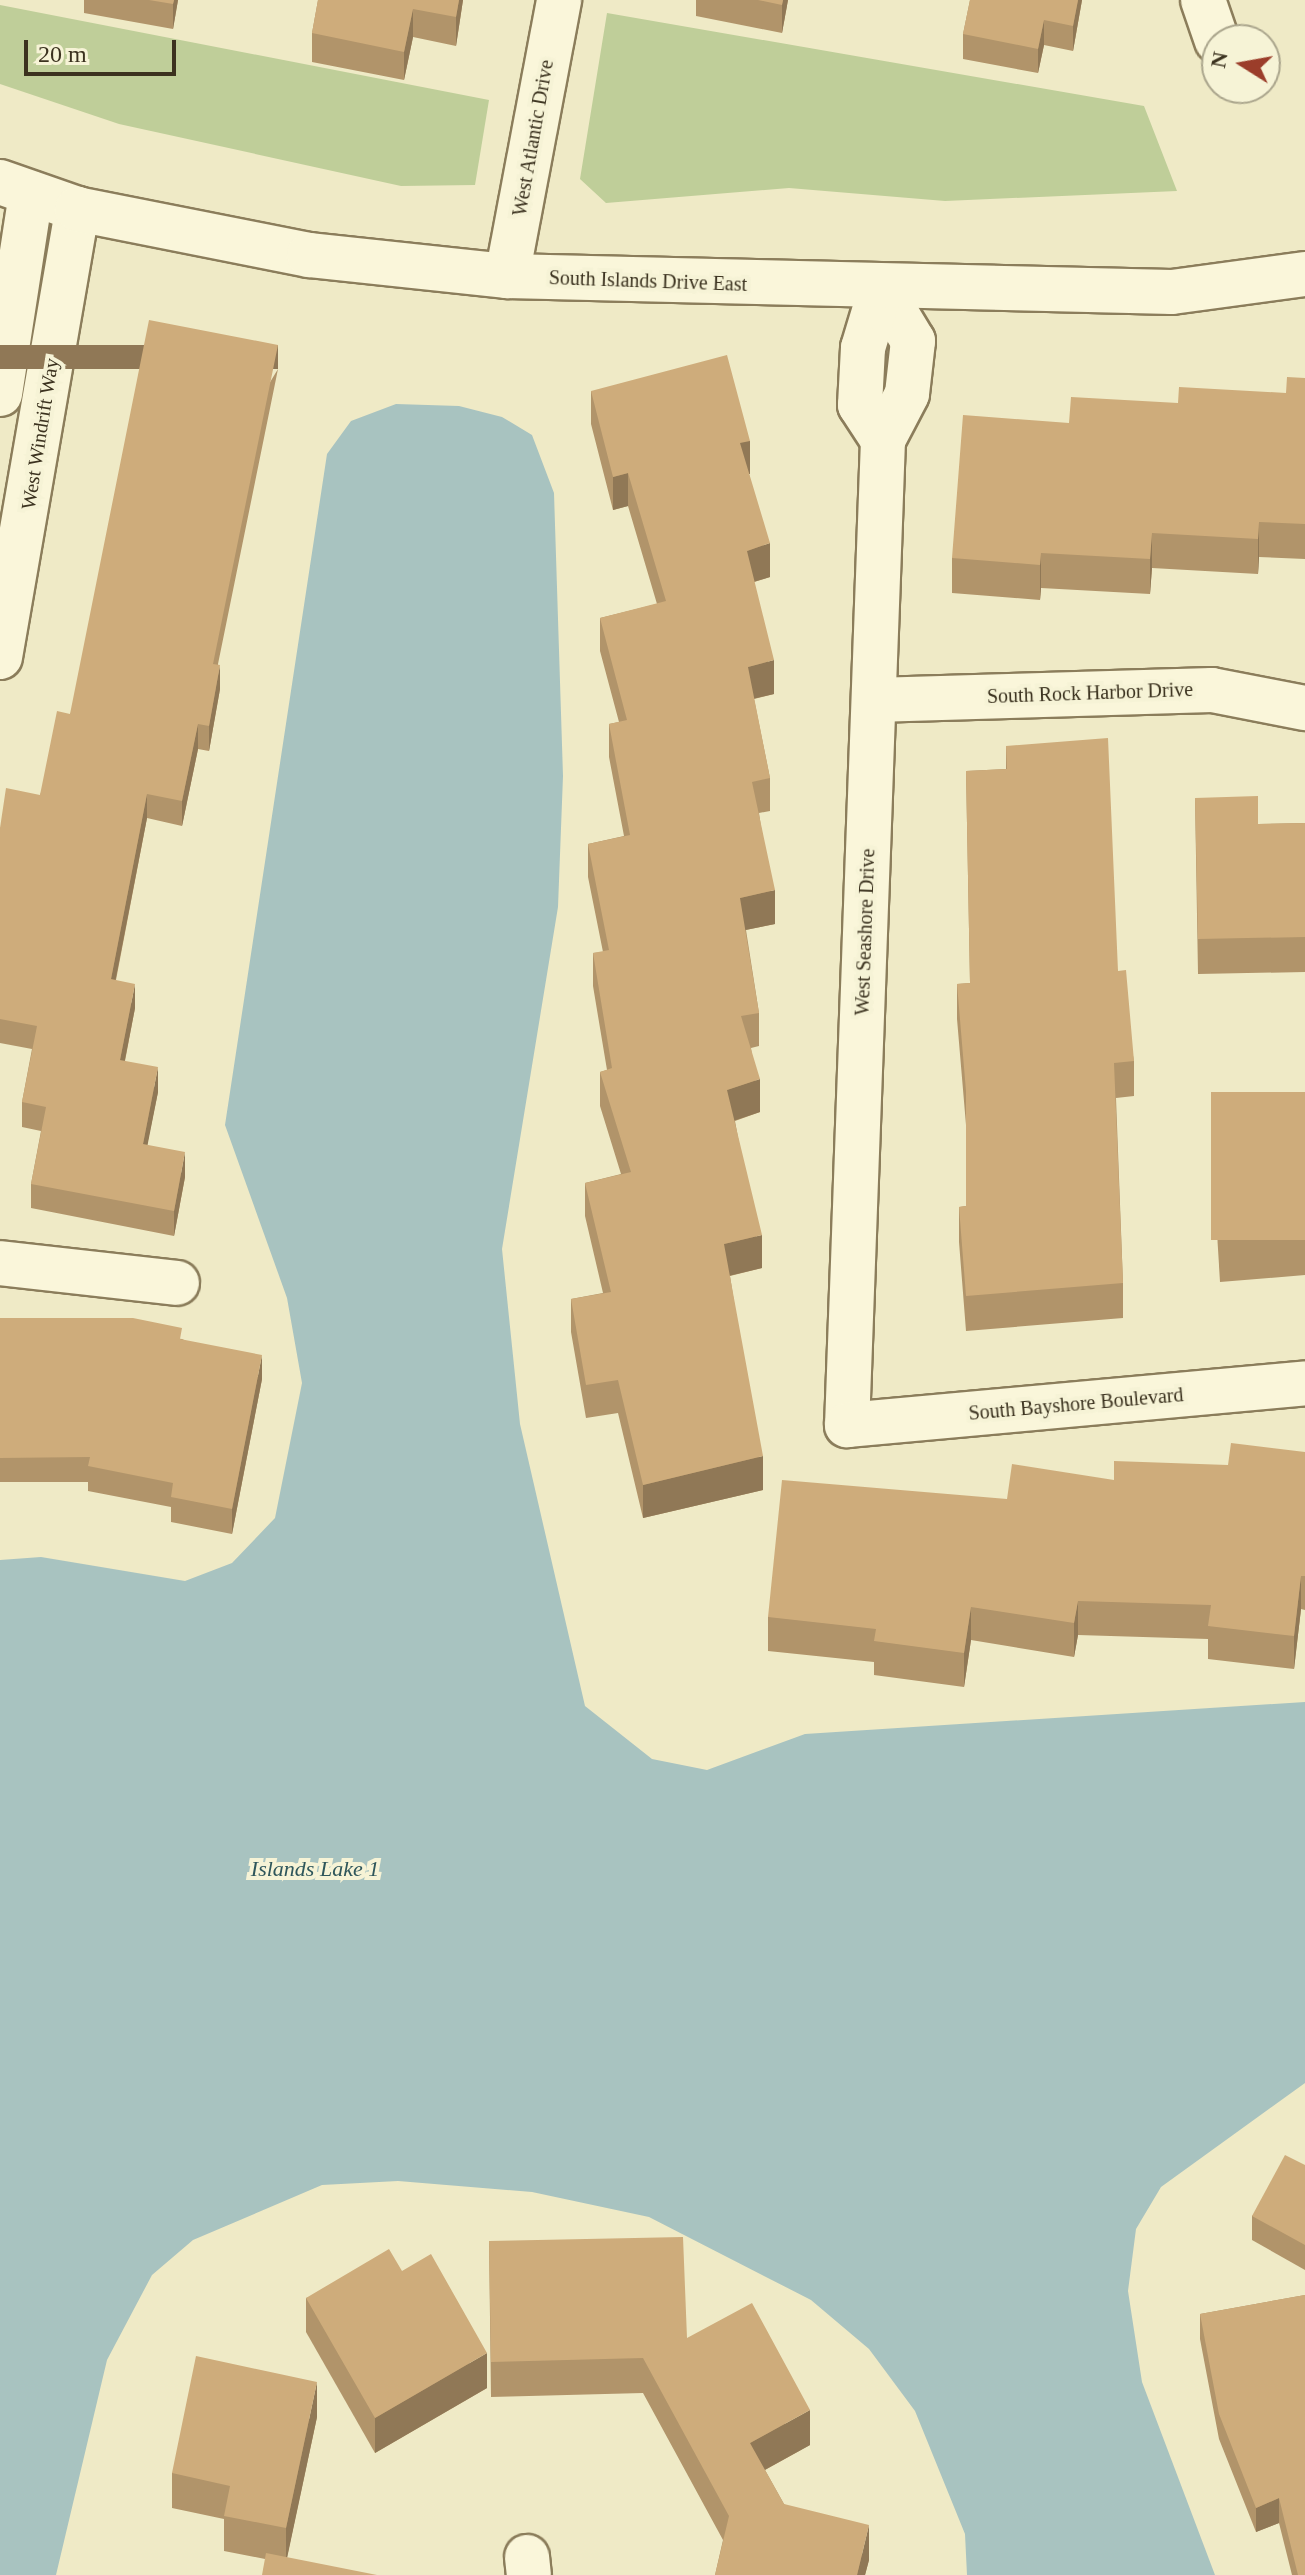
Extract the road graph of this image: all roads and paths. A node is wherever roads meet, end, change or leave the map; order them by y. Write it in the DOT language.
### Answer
graph roads {
  1 [pos="559,0"];
  2 [pos="1203,0"];
  3 [pos="1211,24"];
  4 [pos="16,188"];
  5 [pos="77,209"];
  6 [pos="1305,274"];
  7 [pos="507,276"];
  8 [pos="881,288"];
  9 [pos="0,394"];
  10 [pos="0,657"];
  11 [pos="874,700"];
  12 [pos="1305,708"];
  13 [pos="0,1263"];
  14 [pos="177,1283"];
  15 [pos="1305,1383"];
  16 [pos="847,1425"];
  1 -- 7 [label="street, West Atlantic Drive"];
  2 -- 3 [label="street"];
  4 -- 5 [label="street, South Islands Drive East"];
  4 -- 9 [label="street"];
  5 -- 7 [label="street, South Islands Drive East"];
  5 -- 10 [label="street, West Windrift Way"];
  6 -- 8 [label="street, South Islands Drive East"];
  7 -- 8 [label="street, South Islands Drive East"];
  8 -- 11 [label="street, West Seashore Drive"];
  11 -- 12 [label="street, South Rock Harbor Drive"];
  11 -- 16 [label="street, West Seashore Drive"];
  13 -- 14 [label="street"];
  15 -- 16 [label="street, South Bayshore Boulevard"];
}
